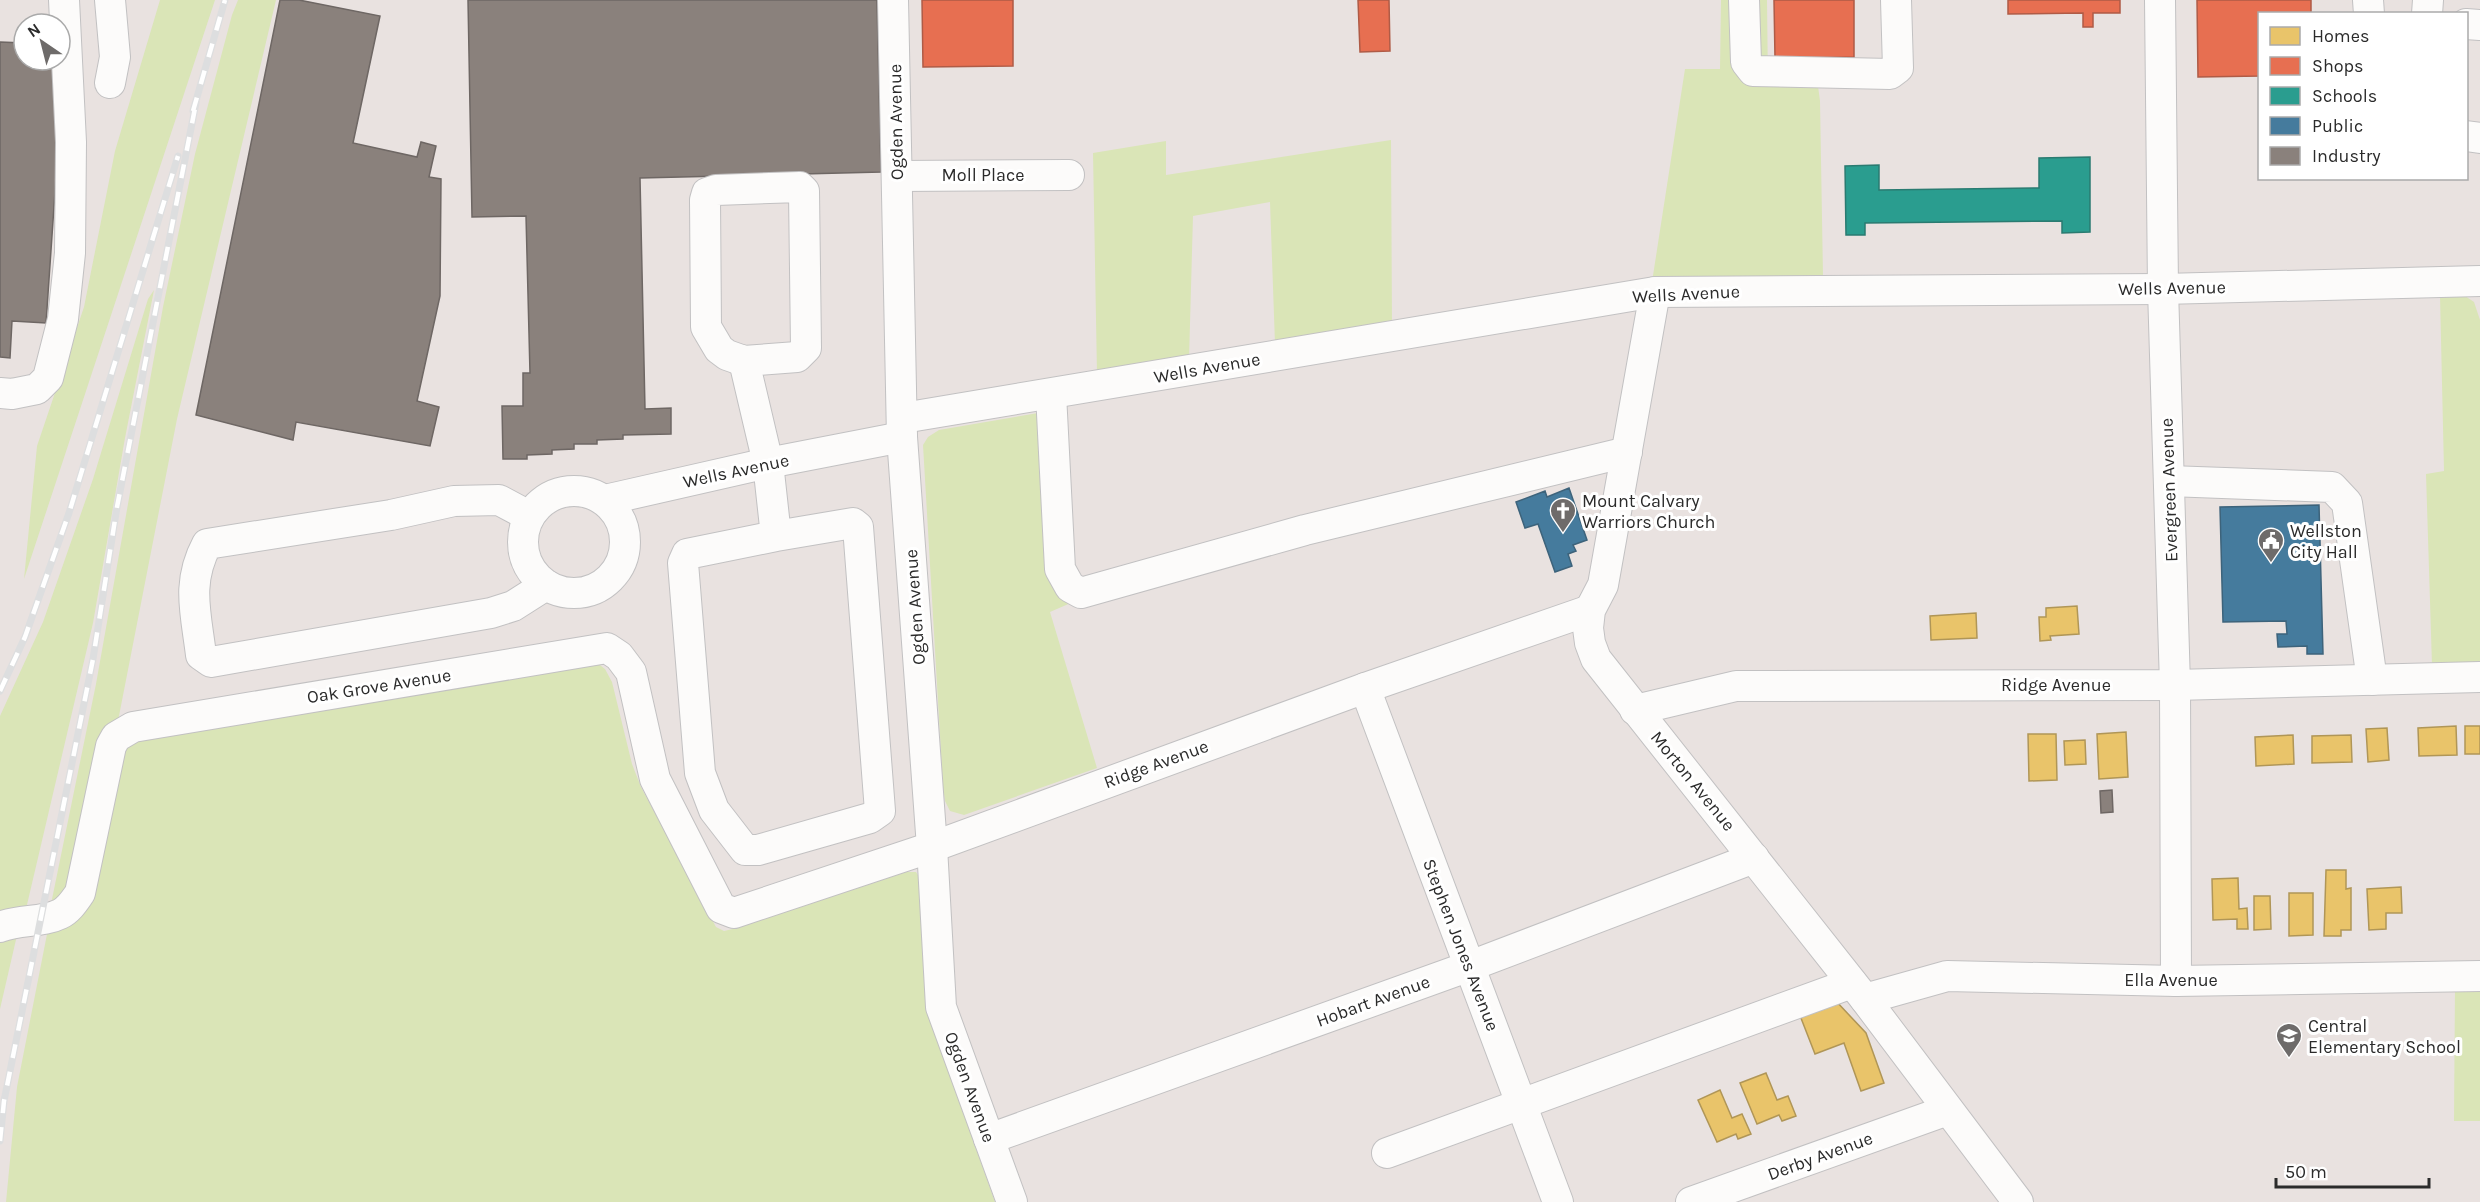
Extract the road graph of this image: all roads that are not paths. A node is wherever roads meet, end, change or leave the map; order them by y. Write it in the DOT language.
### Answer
graph roads {
  1 [pos="64,0"];
  2 [pos="110,0"];
  3 [pos="893,0"];
  4 [pos="1896,0"];
  5 [pos="2160,0"];
  6 [pos="1744,2"];
  7 [pos="110,83"];
  8 [pos="1069,175"];
  9 [pos="898,176"];
  10 [pos="2480,281"];
  11 [pos="2163,289"];
  12 [pos="1655,292"];
  13 [pos="744,361"];
  14 [pos="0,393"];
  15 [pos="1051,394"];
  16 [pos="903,427"];
  17 [pos="1627,452"];
  18 [pos="768,463"];
  19 [pos="2169,481"];
  20 [pos="605,500"];
  21 [pos="528,516"];
  22 [pos="776,536"];
  23 [pos="546,585"];
  24 [pos="1590,610"];
  25 [pos="2480,677"];
  26 [pos="2372,680"];
  27 [pos="2175,685"];
  28 [pos="1365,688"];
  29 [pos="1635,710"];
  30 [pos="932,847"];
  31 [pos="1754,858"];
  32 [pos="721,908"];
  33 [pos="0,927"];
  34 [pos="1470,966"];
  35 [pos="2480,976"];
  36 [pos="2176,981"];
  37 [pos="1859,991"];
  38 [pos="1521,1106"];
  39 [pos="1948,1110"];
  40 [pos="989,1139"];
  41 [pos="1388,1153"];
  42 [pos="1012,1202"];
  43 [pos="1558,1202"];
  44 [pos="1691,1202"];
  45 [pos="2018,1202"];
  1 -- 14 [label="street"];
  2 -- 7 [label="street"];
  3 -- 9 [label="street, Ogden Avenue"];
  4 -- 6 [label="street"];
  5 -- 11 [label="street, Evergreen Avenue"];
  8 -- 9 [label="street, Moll Place"];
  9 -- 16 [label="street, Ogden Avenue"];
  10 -- 11 [label="street, Wells Avenue"];
  11 -- 12 [label="street, Wells Avenue"];
  11 -- 19 [label="street, Evergreen Avenue"];
  12 -- 15 [label="street, Wells Avenue"];
  12 -- 17 [label="street, Morton Avenue"];
  13 -- 13 [label="street"];
  13 -- 18 [label="street"];
  15 -- 16 [label="street, Wells Avenue"];
  15 -- 17 [label="street"];
  16 -- 18 [label="street, Wells Avenue"];
  16 -- 30 [label="street, Ogden Avenue"];
  17 -- 24 [label="street, Morton Avenue"];
  18 -- 20 [label="street, Wells Avenue"];
  18 -- 22 [label="street"];
  19 -- 26 [label="street"];
  19 -- 27 [label="street, Evergreen Avenue"];
  20 -- 21 [label="street"];
  20 -- 23 [label="street"];
  21 -- 23 [label="street"];
  21 -- 23 [label="street"];
  22 -- 22 [label="street"];
  24 -- 28 [label="street, Ridge Avenue"];
  24 -- 29 [label="street, Morton Avenue"];
  25 -- 26 [label="street, Ridge Avenue"];
  26 -- 27 [label="street, Ridge Avenue"];
  27 -- 29 [label="street, Ridge Avenue"];
  27 -- 36 [label="street, Evergreen Avenue"];
  28 -- 30 [label="street, Ridge Avenue"];
  28 -- 34 [label="street, Stephen Jones Avenue"];
  29 -- 31 [label="street, Morton Avenue"];
  30 -- 32 [label="street, Ridge Avenue"];
  30 -- 40 [label="street, Ogden Avenue"];
  31 -- 34 [label="street, Hobart Avenue"];
  31 -- 37 [label="street, Morton Avenue"];
  32 -- 33 [label="street, Oak Grove Avenue"];
  34 -- 38 [label="street, Stephen Jones Avenue"];
  34 -- 40 [label="street, Hobart Avenue"];
  35 -- 36 [label="street, Ella Avenue"];
  36 -- 37 [label="street, Ella Avenue"];
  37 -- 38 [label="street, Ella Avenue"];
  37 -- 39 [label="street, Morton Avenue"];
  38 -- 41 [label="street, Ella Avenue"];
  38 -- 43 [label="street, Stephen Jones Avenue"];
  39 -- 44 [label="street, Derby Avenue"];
  39 -- 45 [label="street, Morton Avenue"];
  40 -- 42 [label="street, Ogden Avenue"];
}
